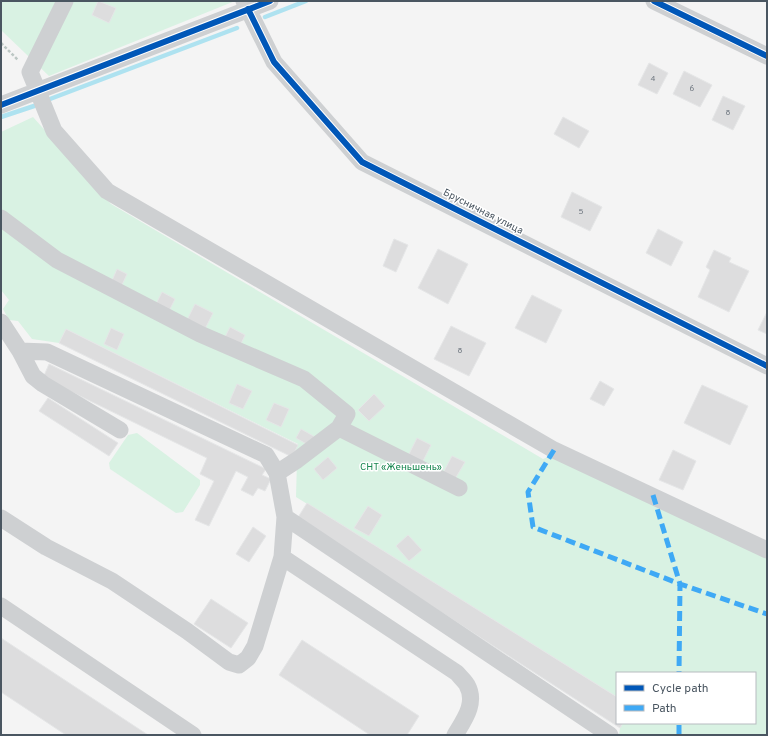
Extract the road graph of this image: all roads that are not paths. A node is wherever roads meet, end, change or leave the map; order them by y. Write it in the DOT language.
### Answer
graph roads {
  1 [pos="65,1"];
  2 [pos="270,1"];
  3 [pos="654,1"];
  4 [pos="246,5"];
  5 [pos="767,56"];
  6 [pos="37,92"];
  7 [pos="1,105"];
  8 [pos="1,218"];
  9 [pos="1,322"];
  10 [pos="20,351"];
  11 [pos="767,366"];
  12 [pos="339,428"];
  13 [pos="120,430"];
  14 [pos="277,473"];
  15 [pos="459,488"];
  16 [pos="285,517"];
  17 [pos="1,518"];
  18 [pos="767,550"];
  19 [pos="282,557"];
  20 [pos="1,606"];
  21 [pos="193,735"];
  22 [pos="455,735"];
  23 [pos="610,735"];
  1 -- 6 [label="street"];
  2 -- 4 [label="street"];
  3 -- 5 [label="street"];
  4 -- 6 [label="street"];
  4 -- 11 [label="street, Брусничная улица"];
  6 -- 7 [label="street"];
  6 -- 18 [label="street"];
  8 -- 12 [label="street"];
  9 -- 10 [label="street"];
  10 -- 13 [label="street"];
  10 -- 14 [label="street"];
  12 -- 14 [label="street"];
  12 -- 15 [label="street"];
  14 -- 16 [label="street"];
  16 -- 19 [label="street"];
  16 -- 23 [label="street"];
  17 -- 19 [label="street"];
  19 -- 22 [label="street"];
  20 -- 21 [label="street"];
}
